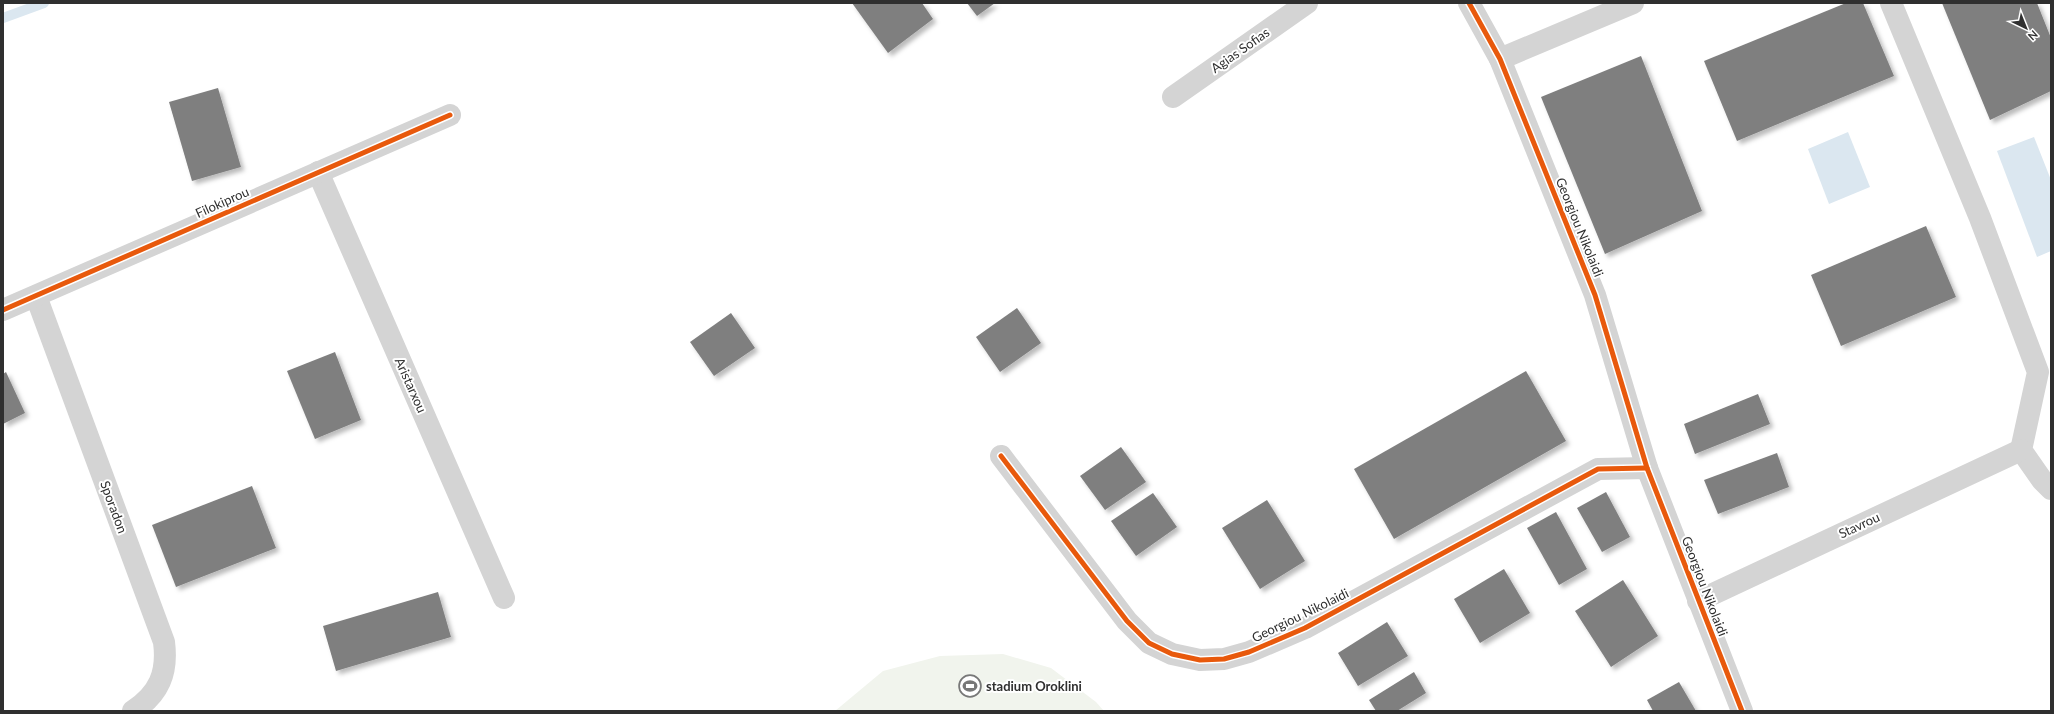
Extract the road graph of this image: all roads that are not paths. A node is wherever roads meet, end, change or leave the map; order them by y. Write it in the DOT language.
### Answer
graph roads {
  1 [pos="1307,3"];
  2 [pos="1469,3"];
  3 [pos="1633,3"];
  4 [pos="1891,3"];
  5 [pos="1500,59"];
  6 [pos="1173,97"];
  7 [pos="450,114"];
  8 [pos="318,172"];
  9 [pos="36,296"];
  10 [pos="3,310"];
  11 [pos="2020,450"];
  12 [pos="1001,456"];
  13 [pos="1647,468"];
  14 [pos="2051,489"];
  15 [pos="504,598"];
  16 [pos="1698,601"];
  17 [pos="133,711"];
  18 [pos="1742,711"];
  1 -- 6 [label="street, Agias Sofias"];
  2 -- 5 [label="street, Georgiou Nikolaidi"];
  3 -- 5 [label="street"];
  4 -- 11 [label="street"];
  5 -- 13 [label="street, Georgiou Nikolaidi"];
  7 -- 8 [label="street, Filokiprou"];
  8 -- 9 [label="street, Filokiprou"];
  8 -- 15 [label="street, Aristarxou"];
  9 -- 10 [label="street, Filokiprou"];
  9 -- 17 [label="street, Sporadon"];
  11 -- 14 [label="street"];
  11 -- 16 [label="street, Stavrou"];
  12 -- 13 [label="street, Georgiou Nikolaidi"];
  13 -- 16 [label="street, Georgiou Nikolaidi"];
  16 -- 18 [label="street, Georgiou Nikolaidi"];
}
